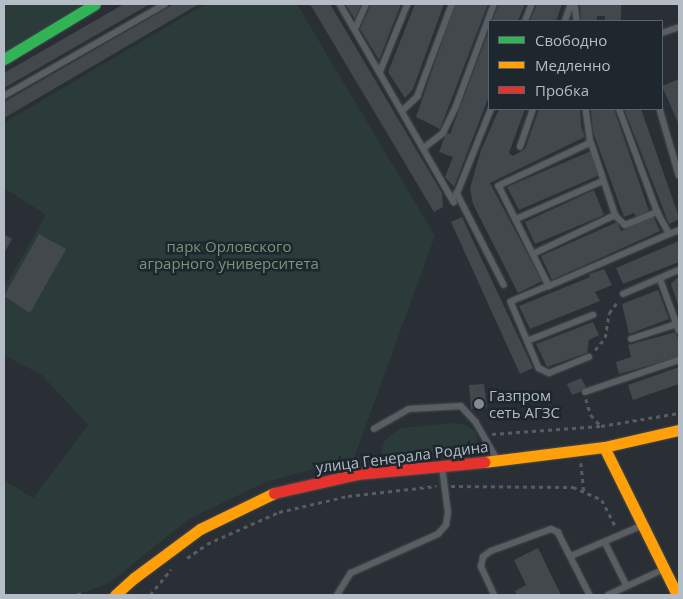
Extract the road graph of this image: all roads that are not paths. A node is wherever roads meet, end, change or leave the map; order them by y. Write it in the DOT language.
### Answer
graph roads {
  1 [pos="164,4"];
  2 [pos="340,4"];
  3 [pos="366,4"];
  4 [pos="408,4"];
  5 [pos="452,4"];
  6 [pos="494,4"];
  7 [pos="532,4"];
  8 [pos="571,4"];
  9 [pos="575,4"];
  10 [pos="91,5"];
  11 [pos="488,20"];
  12 [pos="488,20"];
  13 [pos="525,20"];
  14 [pos="565,20"];
  15 [pos="577,20"];
  16 [pos="679,27"];
  17 [pos="355,29"];
  18 [pos="663,33"];
  19 [pos="5,54"];
  20 [pos="380,73"];
  21 [pos="4,96"];
  22 [pos="491,110"];
  23 [pos="533,110"];
  24 [pos="586,110"];
  25 [pos="619,110"];
  26 [pos="660,110"];
  27 [pos="402,111"];
  28 [pos="591,143"];
  29 [pos="520,147"];
  30 [pos="424,148"];
  31 [pos="679,175"];
  32 [pos="604,181"];
  33 [pos="458,193"];
  34 [pos="657,212"];
  35 [pos="615,215"];
  36 [pos="516,219"];
  37 [pos="679,230"];
  38 [pos="669,234"];
  39 [pos="533,254"];
  40 [pos="679,270"];
  41 [pos="660,278"];
  42 [pos="504,285"];
  43 [pos="549,286"];
  44 [pos="623,294"];
  45 [pos="593,315"];
  46 [pos="678,327"];
  47 [pos="631,339"];
  48 [pos="527,341"];
  49 [pos="589,357"];
  50 [pos="679,360"];
  51 [pos="585,392"];
  52 [pos="374,429"];
  53 [pos="679,430"];
  54 [pos="604,447"];
  55 [pos="498,461"];
  56 [pos="442,465"];
  57 [pos="643,525"];
  58 [pos="605,542"];
  59 [pos="571,556"];
  60 [pos="664,569"];
  61 [pos="627,586"];
  62 [pos="115,595"];
  63 [pos="337,595"];
  64 [pos="494,595"];
  65 [pos="590,595"];
  66 [pos="608,595"];
  67 [pos="677,595"];
  1 -- 21 [label="lane"];
  2 -- 17 [label="lane"];
  3 -- 17 [label="lane"];
  4 -- 20 [label="lane"];
  5 -- 27 [label="lane"];
  6 -- 12 [label="lane"];
  7 -- 13 [label="lane"];
  8 -- 14 [label="lane"];
  9 -- 15 [label="lane"];
  10 -- 19 [label="main road"];
  11 -- 30 [label="lane"];
  16 -- 18 [label="lane"];
  17 -- 20 [label="lane"];
  20 -- 27 [label="lane"];
  22 -- 33 [label="lane"];
  23 -- 29 [label="lane"];
  24 -- 28 [label="lane"];
  25 -- 34 [label="lane"];
  26 -- 31 [label="lane"];
  27 -- 30 [label="lane"];
  28 -- 32 [label="lane"];
  28 -- 36 [label="lane"];
  30 -- 33 [label="lane"];
  32 -- 35 [label="lane"];
  32 -- 36 [label="lane"];
  33 -- 42 [label="lane"];
  34 -- 35 [label="lane"];
  34 -- 38 [label="lane"];
  35 -- 39 [label="lane"];
  36 -- 39 [label="lane"];
  37 -- 38 [label="lane"];
  38 -- 43 [label="lane"];
  39 -- 43 [label="lane"];
  40 -- 41 [label="lane"];
  41 -- 44 [label="lane"];
  41 -- 46 [label="lane"];
  43 -- 48 [label="lane"];
  45 -- 48 [label="lane"];
  46 -- 47 [label="lane"];
  48 -- 49 [label="lane"];
  50 -- 51 [label="lane"];
  52 -- 55 [label="lane"];
  53 -- 54 [label="main road, улица Генерала Родина"];
  54 -- 55 [label="main road, улица Генерала Родина"];
  54 -- 57 [label="main road"];
  55 -- 56 [label="main road, улица Генерала Родина"];
  56 -- 62 [label="main road, улица Генерала Родина"];
  56 -- 63 [label="lane"];
  57 -- 58 [label="lane"];
  57 -- 60 [label="main road"];
  58 -- 59 [label="lane"];
  58 -- 61 [label="lane"];
  59 -- 64 [label="lane"];
  59 -- 65 [label="lane"];
  60 -- 61 [label="lane"];
  60 -- 67 [label="main road"];
  61 -- 66 [label="lane"];
}
